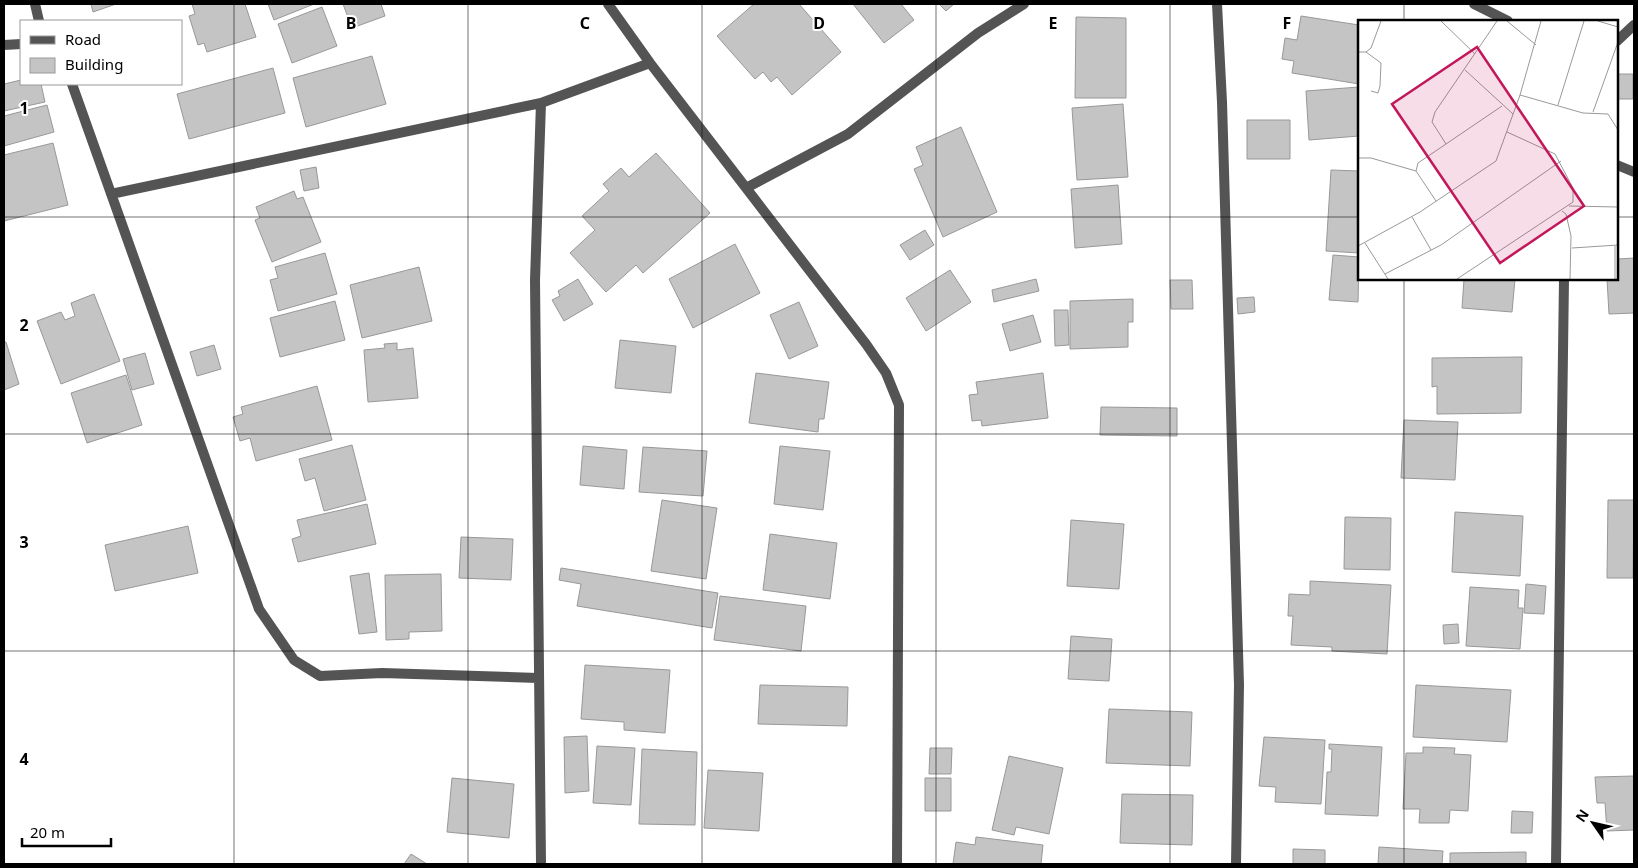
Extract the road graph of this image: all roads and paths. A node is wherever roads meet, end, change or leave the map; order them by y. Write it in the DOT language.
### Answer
graph roads {
  1 [pos="35,4"];
  2 [pos="608,4"];
  3 [pos="1024,4"];
  4 [pos="1217,4"];
  5 [pos="1474,4"];
  6 [pos="39,20"];
  7 [pos="1506,20"];
  8 [pos="1634,25"];
  9 [pos="1618,40"];
  10 [pos="4,44"];
  11 [pos="20,44"];
  12 [pos="650,63"];
  13 [pos="72,85"];
  14 [pos="541,103"];
  15 [pos="1618,165"];
  16 [pos="1634,172"];
  17 [pos="746,188"];
  18 [pos="112,194"];
  19 [pos="1564,280"];
  20 [pos="538,678"];
  21 [pos="541,864"];
  22 [pos="897,864"];
  23 [pos="1236,864"];
  24 [pos="1556,864"];
  1 -- 6 [label="street"];
  2 -- 12 [label="street"];
  3 -- 17 [label="street"];
  4 -- 23 [label="street"];
  5 -- 7 [label="street"];
  8 -- 9 [label="street"];
  10 -- 11 [label="street"];
  12 -- 14 [label="street"];
  12 -- 17 [label="street"];
  13 -- 18 [label="street"];
  14 -- 18 [label="street"];
  14 -- 20 [label="street"];
  15 -- 16 [label="street"];
  17 -- 22 [label="street"];
  18 -- 20 [label="street"];
  19 -- 24 [label="street"];
  20 -- 21 [label="street"];
}
